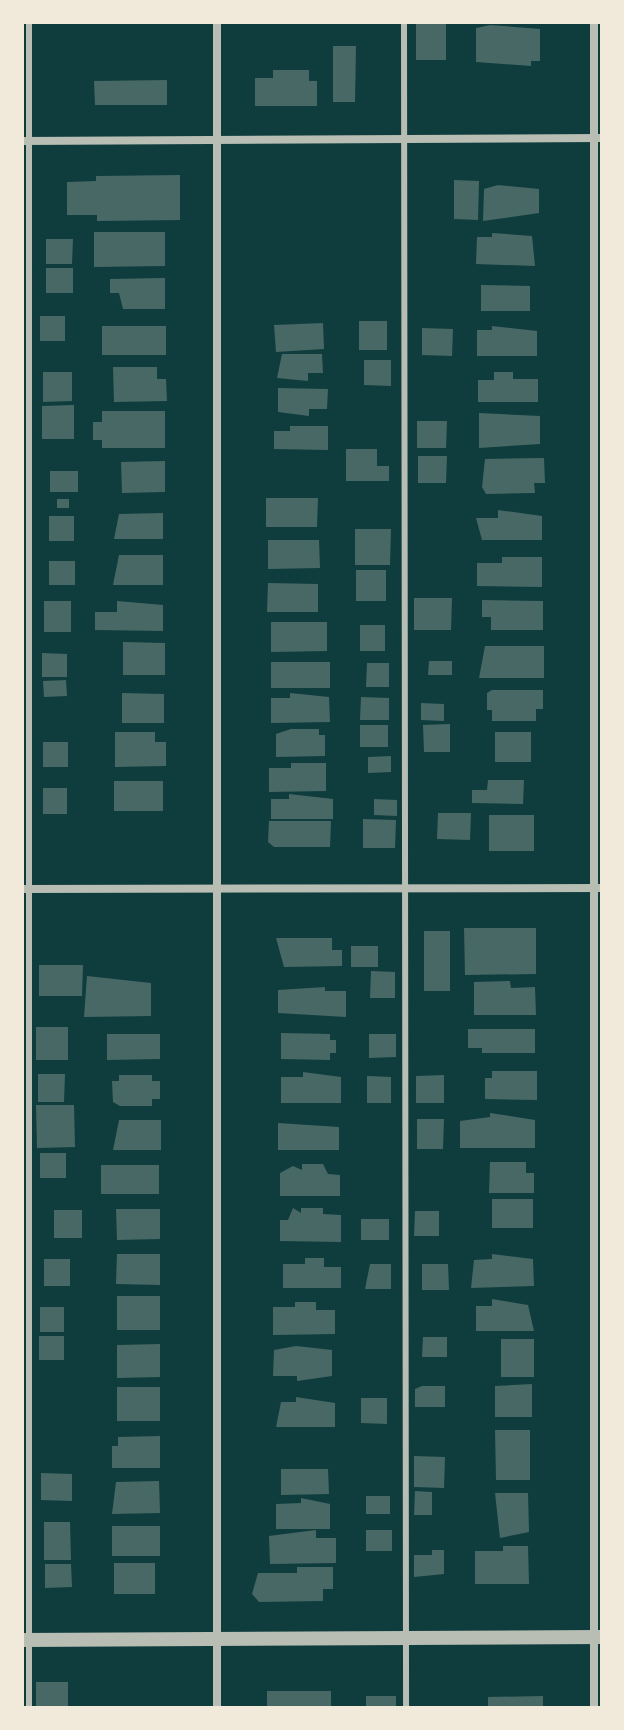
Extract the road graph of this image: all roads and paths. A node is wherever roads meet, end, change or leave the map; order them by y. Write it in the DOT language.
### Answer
graph roads {
  1 [pos="29,22"];
  2 [pos="217,22"];
  3 [pos="404,22"];
  4 [pos="594,22"];
  5 [pos="598,138"];
  6 [pos="217,140"];
  7 [pos="404,140"];
  8 [pos="26,141"];
  9 [pos="217,887"];
  10 [pos="406,888"];
  11 [pos="598,888"];
  12 [pos="26,889"];
  13 [pos="406,1637"];
  14 [pos="598,1637"];
  15 [pos="217,1639"];
  16 [pos="26,1640"];
  17 [pos="29,1708"];
  18 [pos="217,1708"];
  19 [pos="406,1708"];
  20 [pos="594,1708"];
  1 -- 8 [label="lane"];
  2 -- 6 [label="street"];
  3 -- 7 [label="lane"];
  4 -- 5 [label="street"];
  5 -- 7 [label="street"];
  5 -- 11 [label="street"];
  6 -- 7 [label="street"];
  6 -- 8 [label="street"];
  6 -- 9 [label="street"];
  7 -- 10 [label="lane"];
  8 -- 12 [label="lane"];
  9 -- 10 [label="street"];
  9 -- 12 [label="street"];
  9 -- 15 [label="street"];
  10 -- 11 [label="street"];
  10 -- 13 [label="lane"];
  11 -- 14 [label="street"];
  12 -- 16 [label="lane"];
  13 -- 14 [label="street"];
  13 -- 15 [label="street"];
  13 -- 19 [label="lane"];
  14 -- 20 [label="street"];
  15 -- 16 [label="street"];
  15 -- 18 [label="street"];
  16 -- 17 [label="lane"];
}
